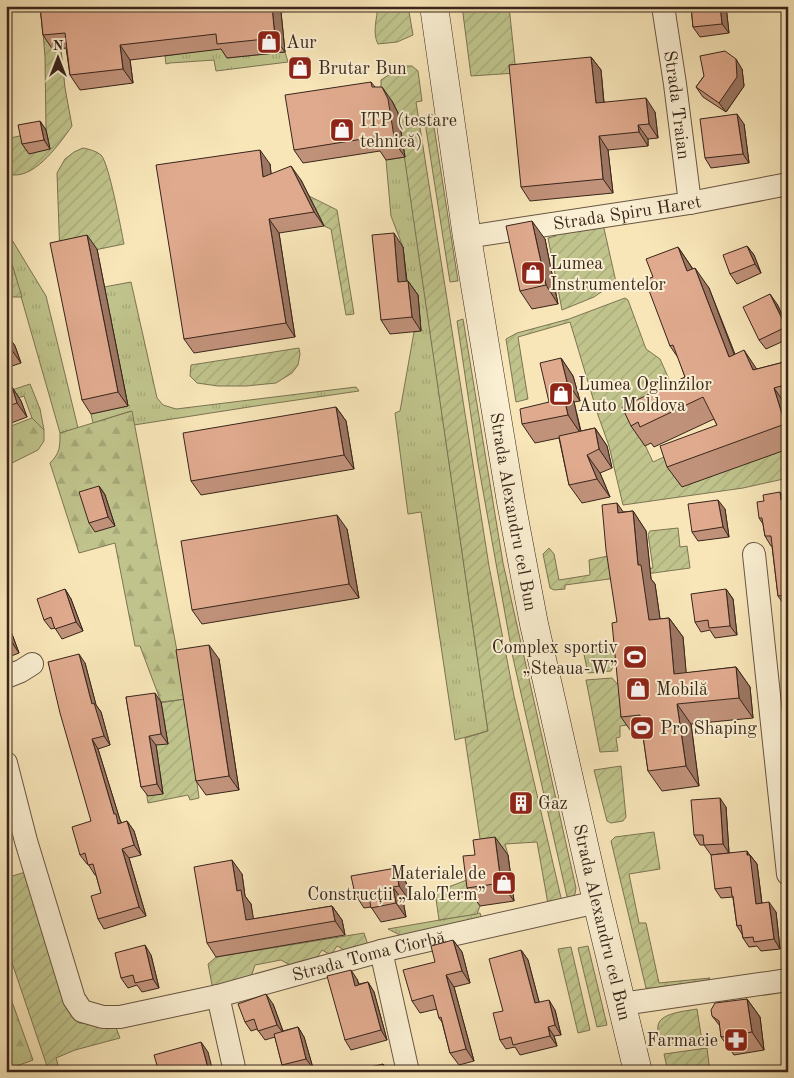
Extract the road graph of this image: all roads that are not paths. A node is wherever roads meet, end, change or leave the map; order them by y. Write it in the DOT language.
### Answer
graph roads {
  1 [pos="434,6"];
  2 [pos="663,6"];
  3 [pos="788,184"];
  4 [pos="690,203"];
  5 [pos="466,237"];
  6 [pos="754,554"];
  7 [pos="32,664"];
  8 [pos="6,677"];
  9 [pos="6,763"];
  10 [pos="788,874"];
  11 [pos="597,902"];
  12 [pos="381,951"];
  13 [pos="788,980"];
  14 [pos="218,996"];
  15 [pos="622,1004"];
  16 [pos="235,1072"];
  17 [pos="408,1072"];
  18 [pos="638,1072"];
  1 -- 5 [label="main road, Strada Alexandru cel Bun"];
  2 -- 4 [label="street, Strada Traian"];
  3 -- 4 [label="street, Strada Spiru Haret"];
  4 -- 5 [label="street, Strada Spiru Haret"];
  5 -- 11 [label="main road, Strada Alexandru cel Bun"];
  6 -- 10 [label="street"];
  7 -- 8 [label="street"];
  9 -- 14 [label="street, Strada Toma Ciorbă"];
  11 -- 12 [label="street, Strada Toma Ciorbă"];
  11 -- 15 [label="main road, Strada Alexandru cel Bun"];
  12 -- 14 [label="street, Strada Toma Ciorbă"];
  12 -- 17 [label="street"];
  13 -- 15 [label="street"];
  14 -- 16 [label="street"];
  15 -- 18 [label="main road, Strada Alexandru cel Bun"];
}
